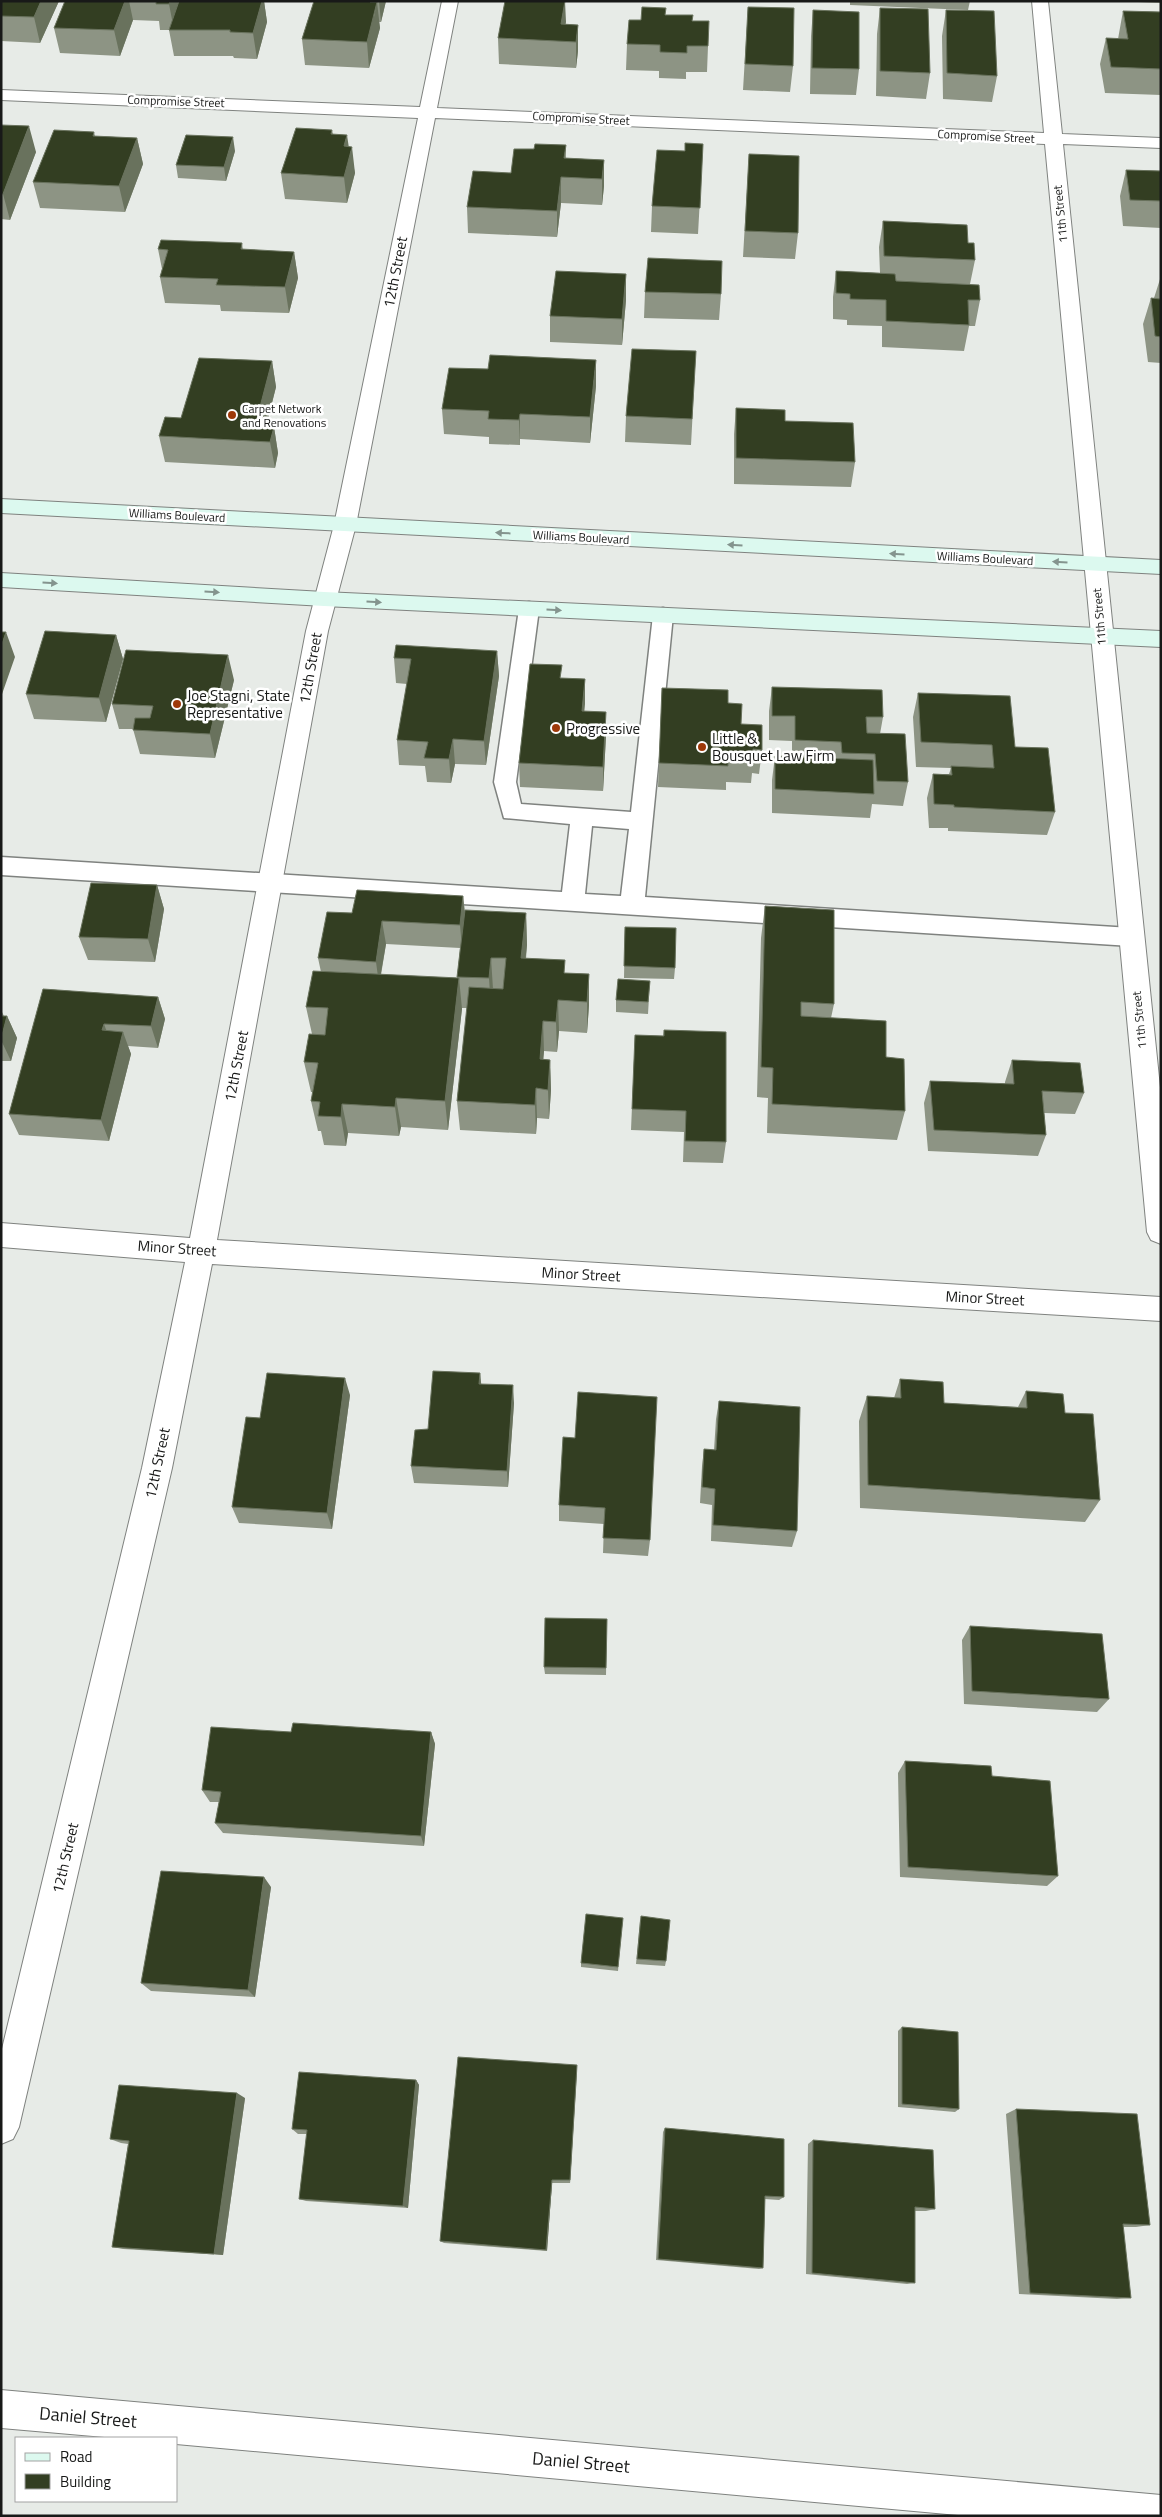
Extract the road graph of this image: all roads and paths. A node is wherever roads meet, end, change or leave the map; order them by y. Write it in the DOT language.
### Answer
graph roads {
  1 [pos="450,1"];
  2 [pos="1040,1"];
  3 [pos="1,94"];
  4 [pos="426,111"];
  5 [pos="1053,139"];
  6 [pos="1161,143"];
  7 [pos="1,506"];
  8 [pos="345,525"];
  9 [pos="1095,564"];
  10 [pos="1161,567"];
  11 [pos="1,580"];
  12 [pos="324,599"];
  13 [pos="529,609"];
  14 [pos="663,616"];
  15 [pos="1101,636"];
  16 [pos="1161,639"];
  17 [pos="582,817"];
  18 [pos="641,821"];
  19 [pos="1,866"];
  20 [pos="270,883"];
  21 [pos="572,902"];
  22 [pos="632,906"];
  23 [pos="1131,937"];
  24 [pos="1161,1232"];
  25 [pos="1,1235"];
  26 [pos="201,1251"];
  27 [pos="1161,1309"];
  28 [pos="1,2127"];
  29 [pos="1,2409"];
  30 [pos="1161,2514"];
  1 -- 4 [label="street, 12th Street"];
  2 -- 5 [label="street, 11th Street"];
  3 -- 4 [label="street, Compromise Street"];
  4 -- 5 [label="street, Compromise Street"];
  4 -- 8 [label="street, 12th Street"];
  5 -- 6 [label="street, Compromise Street"];
  5 -- 9 [label="street, 11th Street"];
  7 -- 8 [label="main road, Williams Boulevard"];
  9 -- 8 [label="main road, Williams Boulevard, one-way"];
  8 -- 12 [label="street, 12th Street"];
  9 -- 10 [label="main road, Williams Boulevard"];
  9 -- 15 [label="street, 11th Street"];
  11 -- 12 [label="main road, one-way"];
  12 -- 13 [label="main road, one-way"];
  12 -- 20 [label="street, 12th Street"];
  13 -- 14 [label="main road, one-way"];
  13 -- 17 [label="lane"];
  14 -- 15 [label="main road"];
  14 -- 18 [label="lane"];
  15 -- 16 [label="main road"];
  15 -- 23 [label="street, 11th Street"];
  17 -- 18 [label="lane"];
  17 -- 21 [label="lane"];
  18 -- 22 [label="lane"];
  19 -- 20 [label="lane"];
  20 -- 21 [label="lane"];
  20 -- 26 [label="street, 12th Street"];
  21 -- 22 [label="lane"];
  22 -- 23 [label="lane"];
  23 -- 24 [label="street, 11th Street"];
  25 -- 26 [label="street, Minor Street"];
  26 -- 27 [label="street, Minor Street"];
  26 -- 28 [label="street, 12th Street"];
  29 -- 30 [label="street, Daniel Street"];
}
